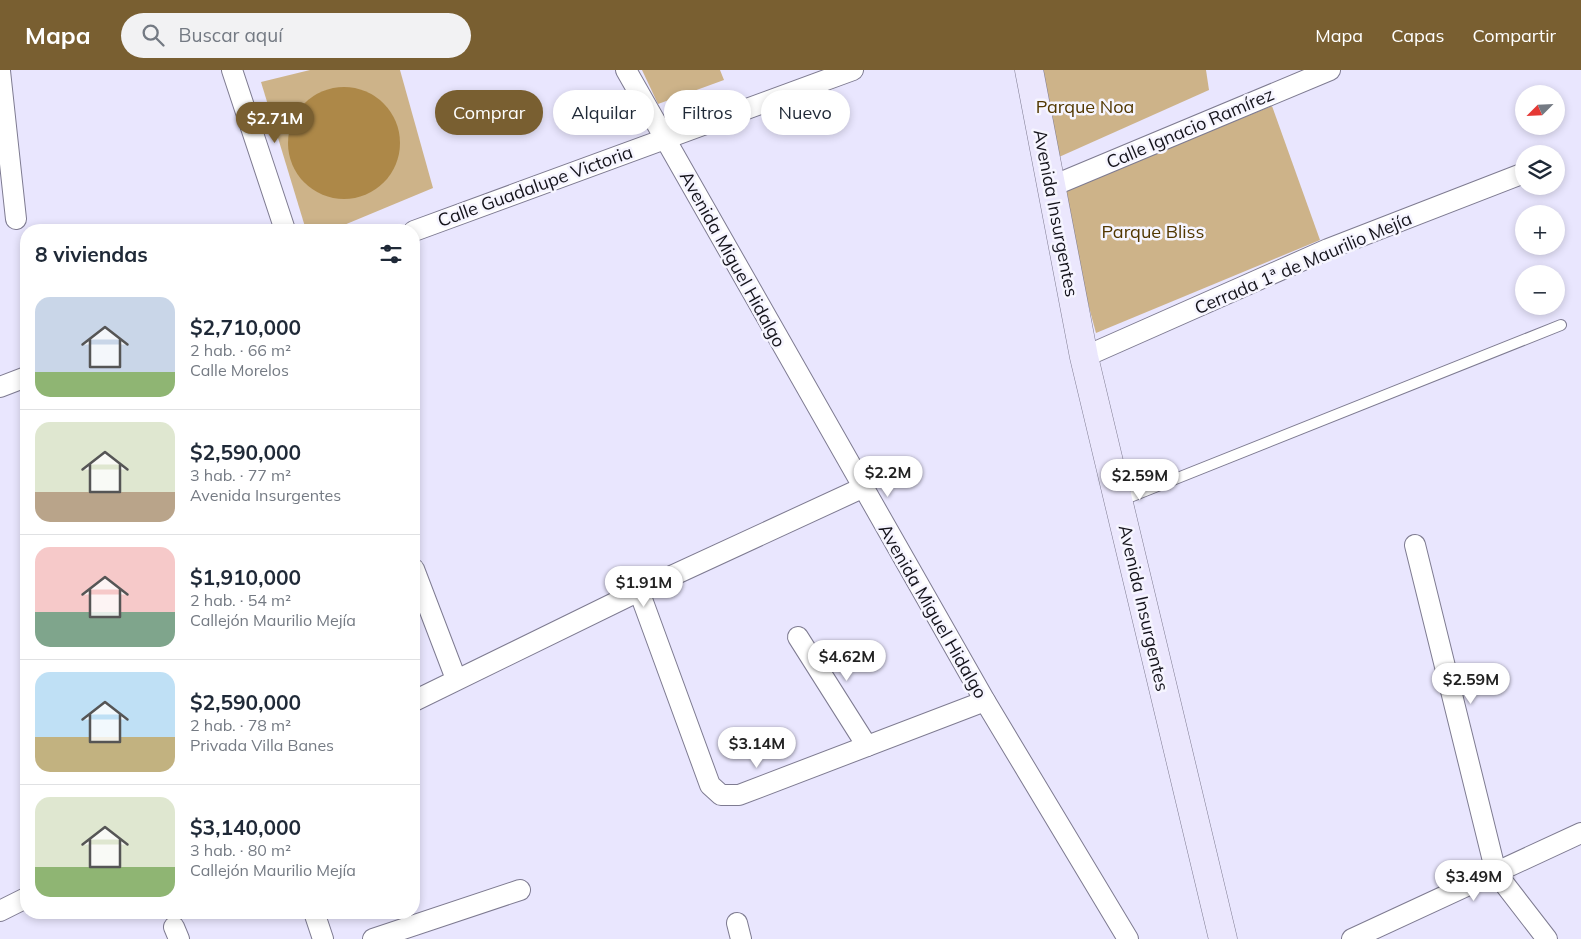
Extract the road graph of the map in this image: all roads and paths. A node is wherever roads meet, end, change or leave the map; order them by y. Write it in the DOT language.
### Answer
graph roads {
  1 [pos="232,70"];
  2 [pos="626,70"];
  3 [pos="1029,70"];
  4 [pos="1330,70"];
  5 [pos="0,71"];
  6 [pos="842,72"];
  7 [pos="665,138"];
  8 [pos="1515,176"];
  9 [pos="1050,187"];
  10 [pos="16,219"];
  11 [pos="283,224"];
  12 [pos="420,229"];
  13 [pos="1561,326"];
  14 [pos="1084,357"];
  15 [pos="20,379"];
  16 [pos="0,387"];
  17 [pos="862,488"];
  18 [pos="1118,502"];
  19 [pos="1415,545"];
  20 [pos="420,585"];
  21 [pos="639,591"];
  22 [pos="798,637"];
  23 [pos="456,679"];
  24 [pos="420,698"];
  25 [pos="985,701"];
  26 [pos="867,746"];
  27 [pos="1581,833"];
  28 [pos="1496,873"];
  29 [pos="520,890"];
  30 [pos="20,901"];
  31 [pos="0,911"];
  32 [pos="316,919"];
  33 [pos="323,939"];
  34 [pos="373,939"];
  35 [pos="1128,939"];
  36 [pos="1223,939"];
  37 [pos="1352,939"];
  38 [pos="1547,939"];
  1 -- 11 [label="street"];
  2 -- 7 [label="street, Avenida Miguel Hidalgo"];
  3 -- 9 [label="street, Avenida Insurgentes"];
  4 -- 9 [label="street, Calle Ignacio Ramírez"];
  5 -- 10 [label="street"];
  6 -- 7 [label="street, Calle Guadalupe Victoria"];
  7 -- 12 [label="street, Calle Guadalupe Victoria"];
  7 -- 17 [label="street, Avenida Miguel Hidalgo"];
  8 -- 14 [label="street, Cerrada 1ª de Maurilio Mejía"];
  9 -- 14 [label="street, Avenida Insurgentes"];
  13 -- 18 [label="lane"];
  14 -- 18 [label="street, Avenida Insurgentes"];
  15 -- 16 [label="street"];
  17 -- 21 [label="street"];
  17 -- 25 [label="street, Avenida Miguel Hidalgo"];
  18 -- 36 [label="street, Avenida Insurgentes"];
  19 -- 28 [label="street"];
  20 -- 23 [label="street"];
  21 -- 23 [label="street"];
  21 -- 26 [label="street"];
  22 -- 26 [label="street"];
  23 -- 24 [label="street"];
  25 -- 26 [label="street"];
  25 -- 35 [label="street, Avenida Miguel Hidalgo"];
  27 -- 28 [label="street"];
  28 -- 37 [label="street"];
  28 -- 38 [label="street"];
  29 -- 34 [label="street"];
  30 -- 31 [label="street"];
  32 -- 33 [label="street"];
}
